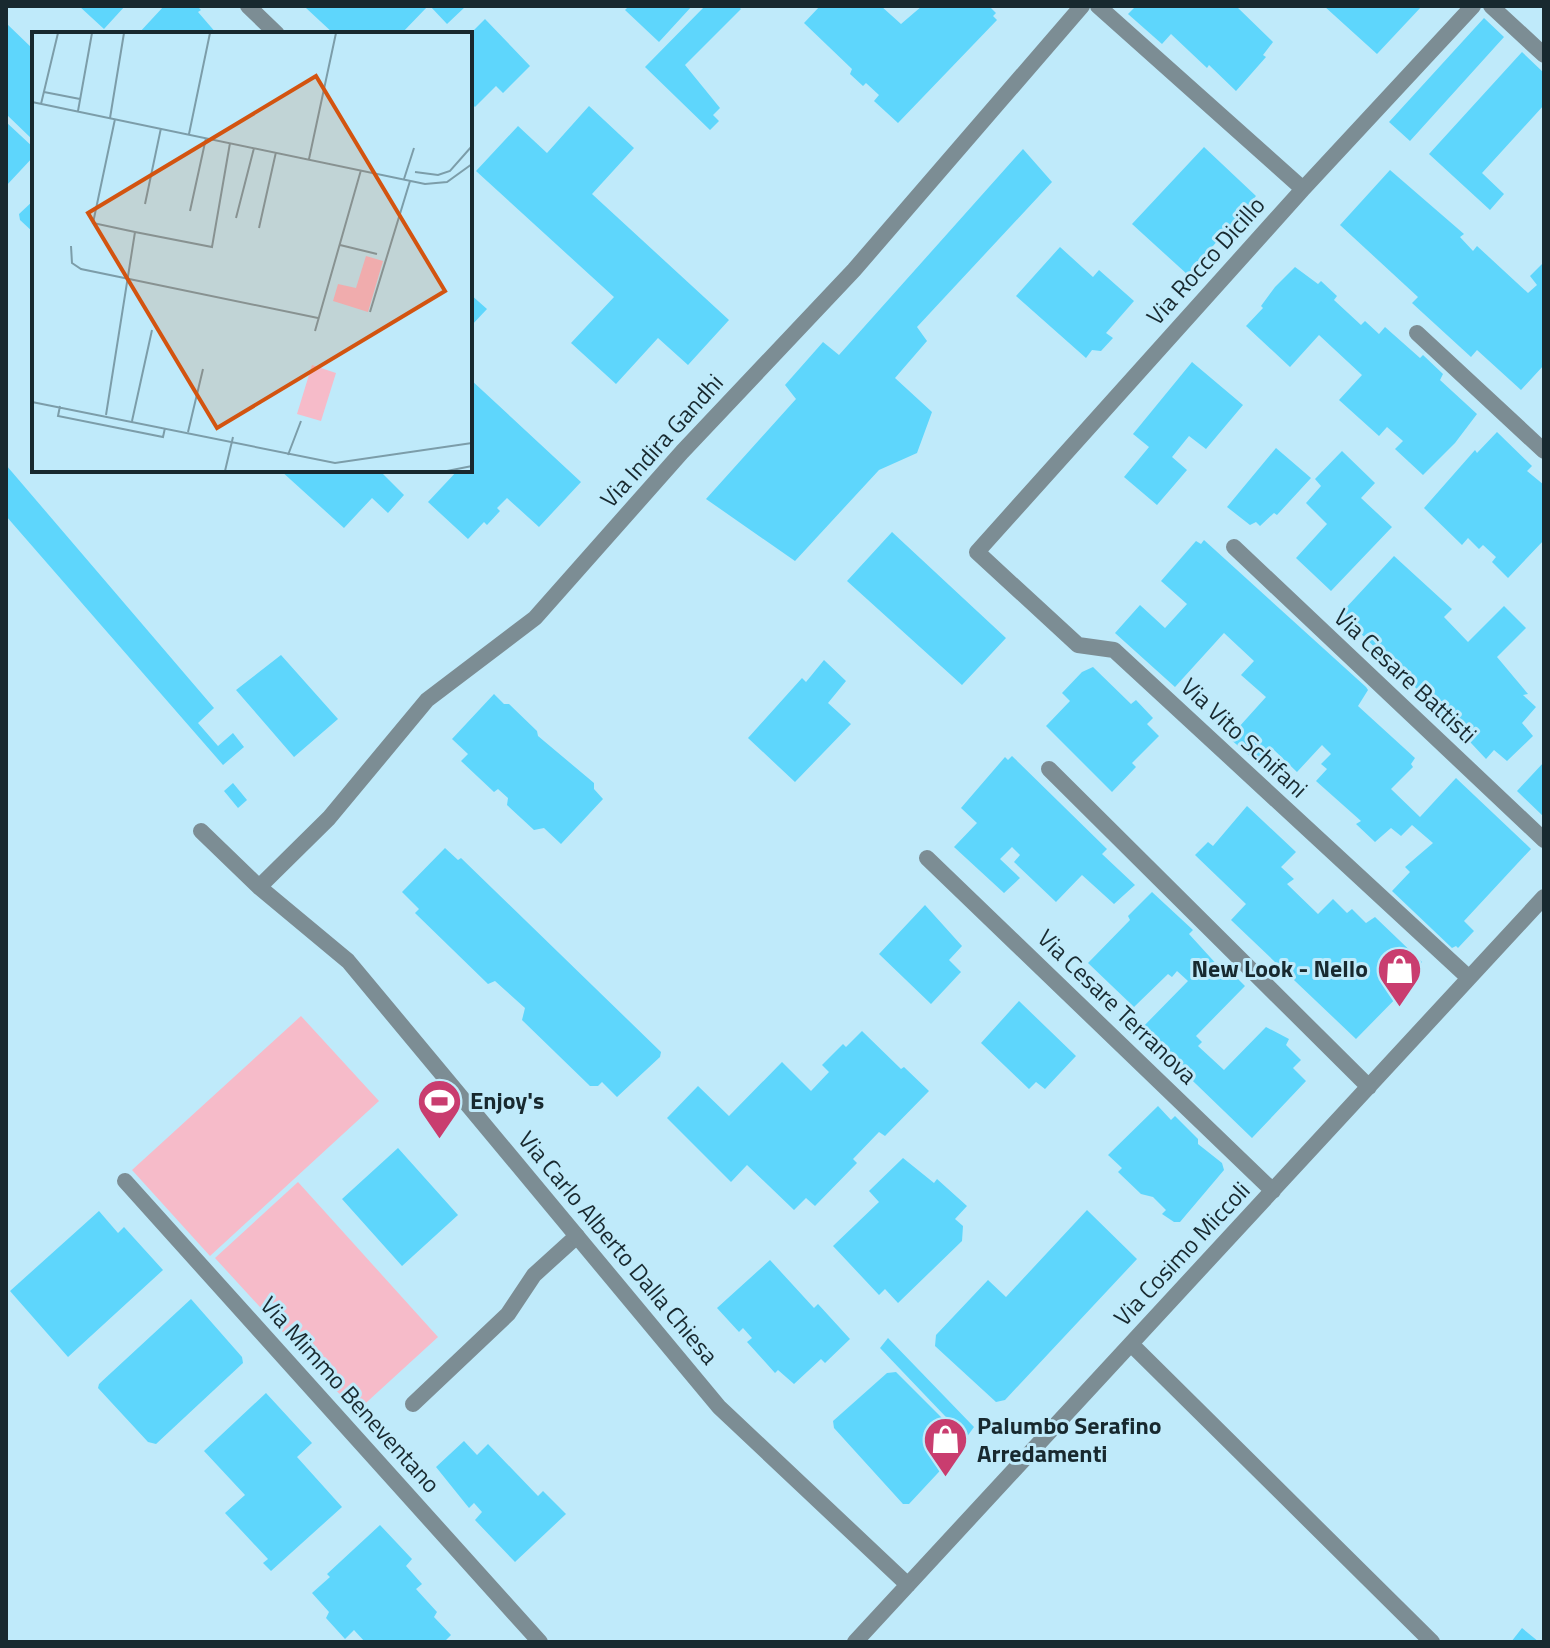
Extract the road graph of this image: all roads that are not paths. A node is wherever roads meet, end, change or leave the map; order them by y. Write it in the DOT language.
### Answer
graph roads {
  1 [pos="248,6"];
  2 [pos="1082,6"];
  3 [pos="1098,6"];
  4 [pos="1473,6"];
  5 [pos="1491,6"];
  6 [pos="275,32"];
  7 [pos="1544,55"];
  8 [pos="1303,189"];
  9 [pos="1417,333"];
  10 [pos="1544,451"];
  11 [pos="1234,547"];
  12 [pos="977,552"];
  13 [pos="1049,769"];
  14 [pos="201,831"];
  15 [pos="1544,840"];
  16 [pos="927,858"];
  17 [pos="259,887"];
  18 [pos="1544,897"];
  19 [pos="1469,978"];
  20 [pos="1369,1087"];
  21 [pos="125,1181"];
  22 [pos="1273,1191"];
  23 [pos="577,1236"];
  24 [pos="1131,1344"];
  25 [pos="413,1404"];
  26 [pos="908,1585"];
  27 [pos="540,1642"];
  28 [pos="855,1642"];
  29 [pos="1432,1642"];
  1 -- 6 [label="street"];
  2 -- 17 [label="street, Via Indira Gandhi"];
  3 -- 8 [label="street"];
  4 -- 8 [label="street, Via Rocco Dicillo"];
  5 -- 7 [label="street"];
  8 -- 12 [label="street, Via Rocco Dicillo"];
  9 -- 10 [label="street"];
  11 -- 15 [label="street, Via Cesare Battisti"];
  12 -- 19 [label="street, Via Vito Schifani"];
  13 -- 20 [label="street"];
  14 -- 17 [label="street, Via Carlo Alberto Dalla Chiesa"];
  16 -- 22 [label="street, Via Cesare Terranova"];
  17 -- 23 [label="street, Via Carlo Alberto Dalla Chiesa"];
  18 -- 19 [label="street, Via Cosimo Miccoli"];
  19 -- 20 [label="street, Via Cosimo Miccoli"];
  20 -- 22 [label="street, Via Cosimo Miccoli"];
  21 -- 27 [label="street, Via Mimmo Beneventano"];
  22 -- 24 [label="street, Via Cosimo Miccoli"];
  23 -- 25 [label="street"];
  23 -- 26 [label="street, Via Carlo Alberto Dalla Chiesa"];
  24 -- 26 [label="street, Via Cosimo Miccoli"];
  24 -- 29 [label="street"];
  26 -- 28 [label="street, Via Cosimo Miccoli"];
}
